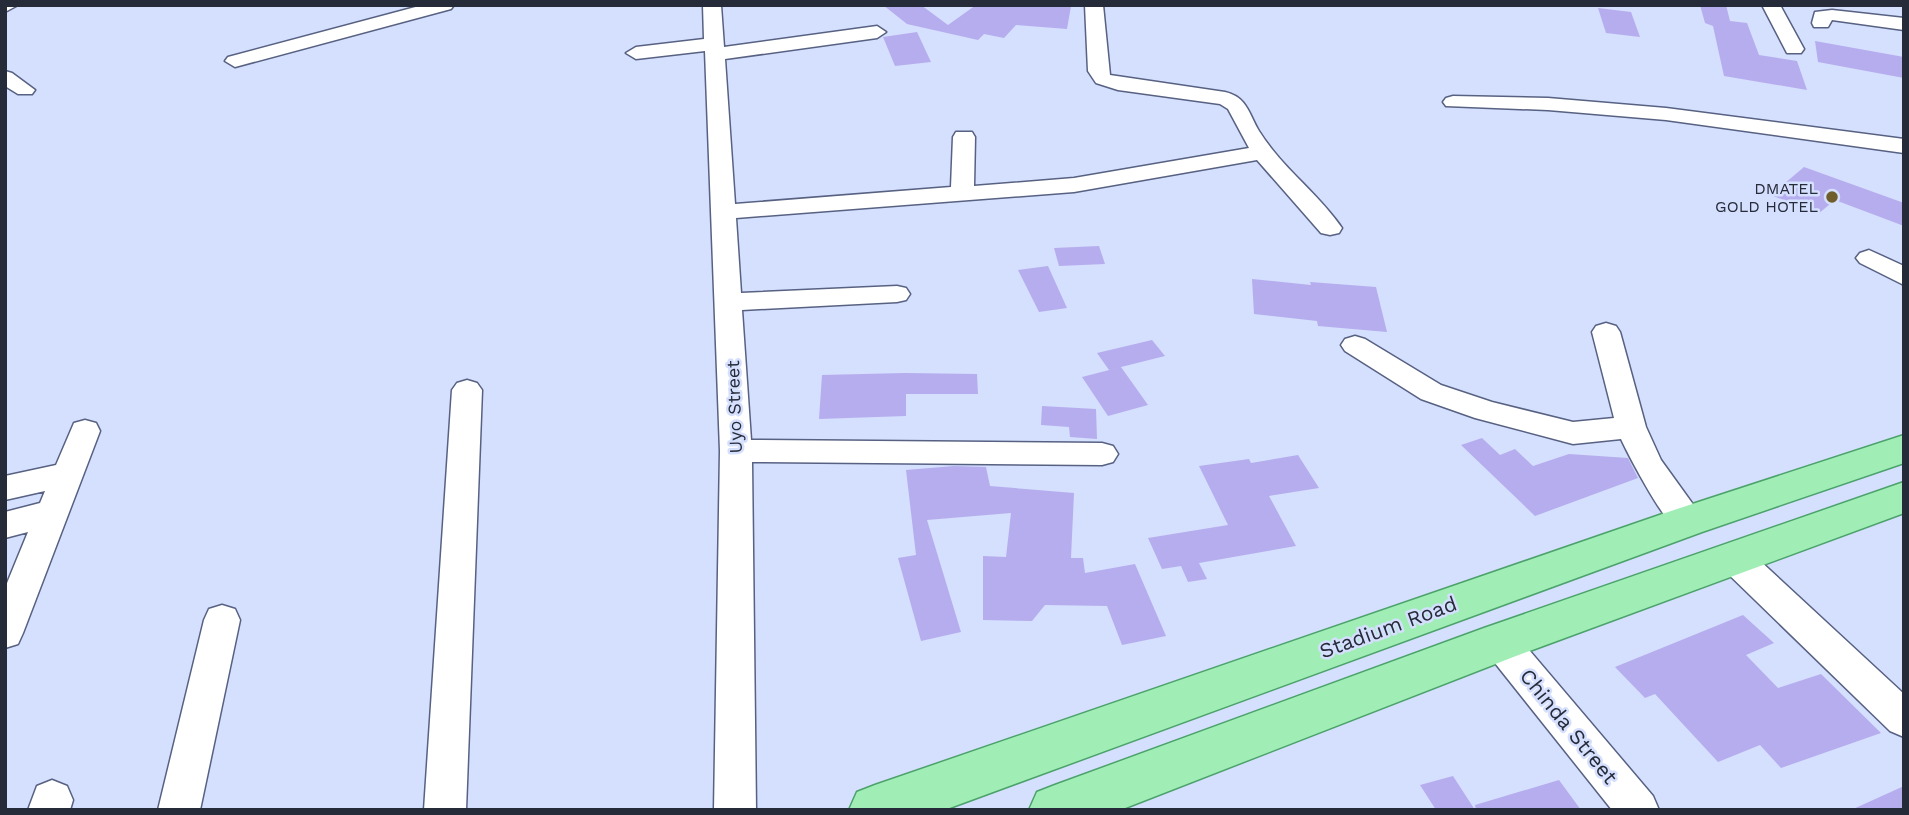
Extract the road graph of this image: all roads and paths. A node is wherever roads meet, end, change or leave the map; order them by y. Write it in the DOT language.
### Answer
graph roads {
  1 [pos="445,5"];
  2 [pos="712,5"];
  3 [pos="1094,5"];
  4 [pos="1771,5"];
  5 [pos="1821,23"];
  6 [pos="1904,24"];
  7 [pos="877,32"];
  8 [pos="714,49"];
  9 [pos="1794,50"];
  10 [pos="636,53"];
  11 [pos="235,61"];
  12 [pos="5,76"];
  13 [pos="1502,85"];
  14 [pos="25,90"];
  15 [pos="1452,102"];
  16 [pos="1904,129"];
  17 [pos="964,137"];
  18 [pos="1904,146"];
  19 [pos="1263,152"];
  20 [pos="962,194"];
  21 [pos="724,212"];
  22 [pos="1330,228"];
  23 [pos="1869,258"];
  24 [pos="1904,277"];
  25 [pos="897,294"];
  26 [pos="729,302"];
  27 [pos="1605,332"];
  28 [pos="1355,345"];
  29 [pos="467,390"];
  30 [pos="1631,427"];
  31 [pos="85,430"];
  32 [pos="736,451"];
  33 [pos="1902,451"];
  34 [pos="1102,454"];
  35 [pos="67,474"];
  36 [pos="5,488"];
  37 [pos="1904,497"];
  38 [pos="52,513"];
  39 [pos="1688,520"];
  40 [pos="5,525"];
  41 [pos="1733,557"];
  42 [pos="222,620"];
  43 [pos="5,633"];
  44 [pos="1500,642"];
  45 [pos="1904,719"];
  46 [pos="179,810"];
  47 [pos="445,810"];
  48 [pos="735,810"];
  49 [pos="874,810"];
  50 [pos="1055,810"];
  51 [pos="1638,810"];
  1 -- 11 [label="street"];
  2 -- 8 [label="street, Uyo Street"];
  3 -- 19 [label="street"];
  4 -- 9 [label="street"];
  5 -- 6 [label="street"];
  7 -- 8 [label="street"];
  8 -- 10 [label="street"];
  8 -- 21 [label="street, Uyo Street"];
  12 -- 14 [label="street"];
  13 -- 16 [label="street"];
  15 -- 18 [label="street"];
  17 -- 20 [label="street"];
  19 -- 20 [label="street"];
  19 -- 22 [label="street"];
  20 -- 21 [label="street"];
  21 -- 26 [label="street, Uyo Street"];
  23 -- 24 [label="street"];
  25 -- 26 [label="street"];
  26 -- 32 [label="street, Uyo Street"];
  27 -- 30 [label="street"];
  28 -- 30 [label="street"];
  29 -- 47 [label="street"];
  30 -- 39 [label="street"];
  31 -- 35 [label="street"];
  32 -- 34 [label="street"];
  32 -- 48 [label="street, Uyo Street"];
  33 -- 39 [label="main road, Stadium Road"];
  35 -- 36 [label="street"];
  35 -- 38 [label="street"];
  37 -- 41 [label="main road"];
  38 -- 40 [label="street"];
  38 -- 43 [label="street"];
  39 -- 49 [label="main road, Stadium Road"];
  41 -- 44 [label="main road"];
  41 -- 45 [label="street"];
  42 -- 46 [label="street"];
  44 -- 50 [label="main road"];
  44 -- 51 [label="street, Chinda Street"];
}
